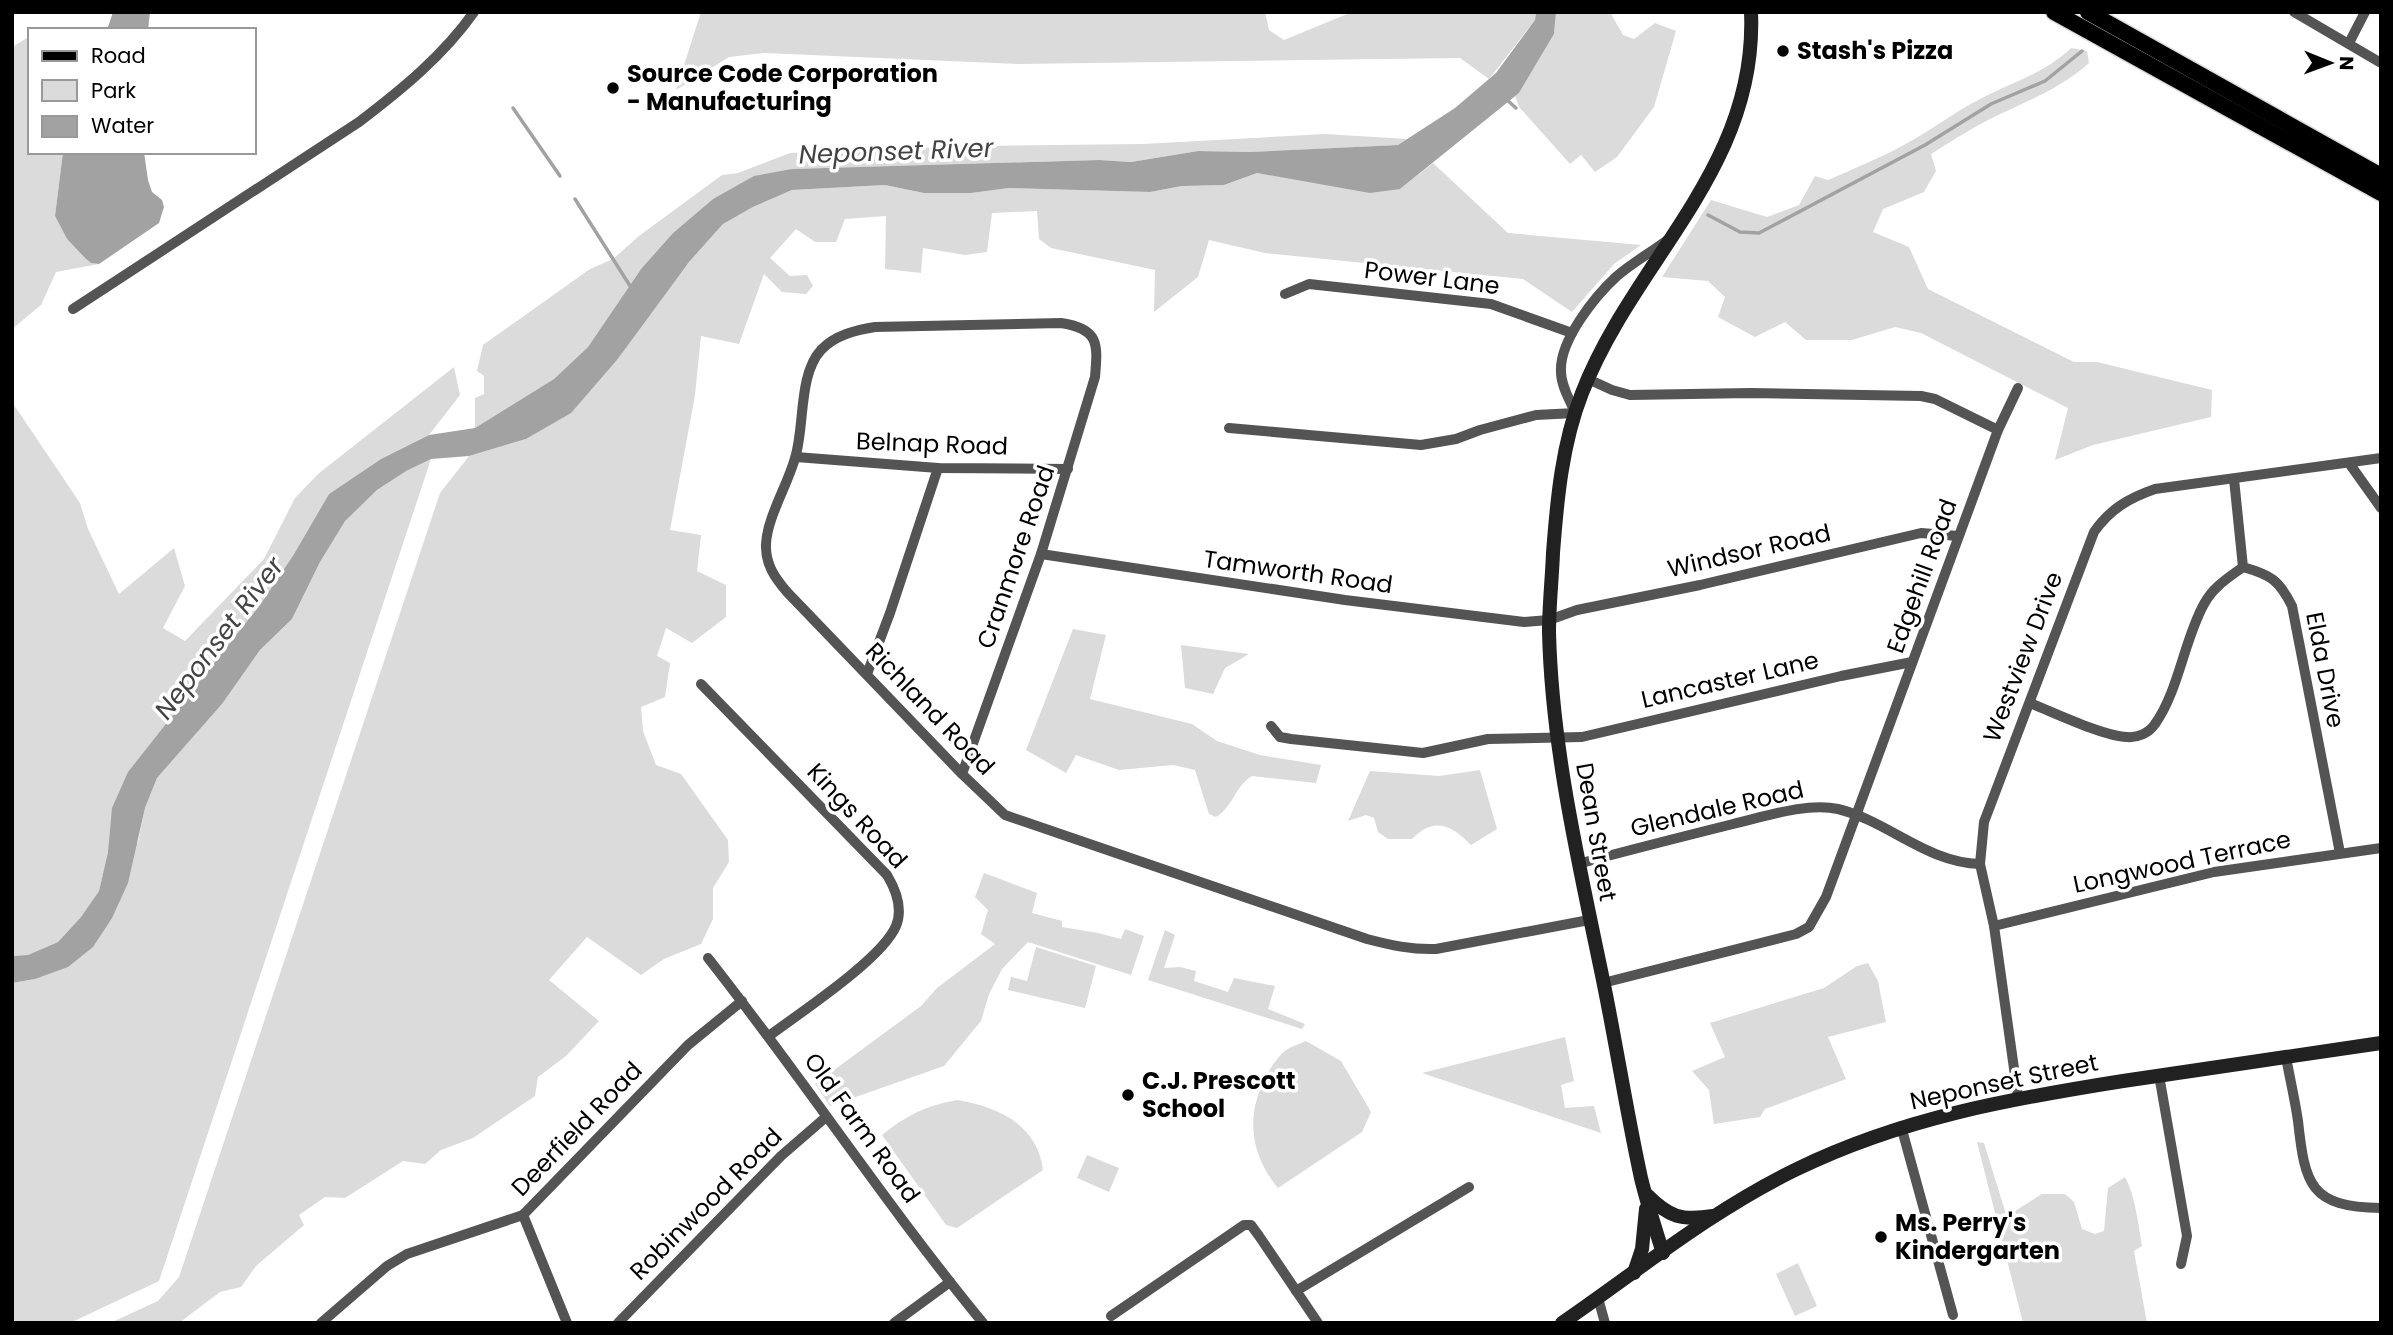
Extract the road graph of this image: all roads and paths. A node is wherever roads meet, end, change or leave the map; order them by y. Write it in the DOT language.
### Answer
graph roads {
  1 [pos="474,12"];
  2 [pos="1751,12"];
  3 [pos="2054,12"];
  4 [pos="2088,12"];
  5 [pos="2294,12"];
  6 [pos="2365,12"];
  7 [pos="2349,43"];
  8 [pos="2381,63"];
  9 [pos="2381,176"];
  10 [pos="2381,194"];
  11 [pos="1671,238"];
  12 [pos="1285,294"];
  13 [pos="73,309"];
  14 [pos="1572,333"];
  15 [pos="1096,350"];
  16 [pos="1588,379"];
  17 [pos="2018,388"];
  18 [pos="1575,413"];
  19 [pos="1229,428"];
  20 [pos="1998,430"];
  21 [pos="796,457"];
  22 [pos="2381,458"];
  23 [pos="2349,463"];
  24 [pos="938,468"];
  25 [pos="1068,469"];
  26 [pos="2234,478"];
  27 [pos="2381,508"];
  28 [pos="1958,536"];
  29 [pos="1041,554"];
  30 [pos="2244,568"];
  31 [pos="1549,620"];
  32 [pos="1912,662"];
  33 [pos="867,674"];
  34 [pos="701,684"];
  35 [pos="2030,703"];
  36 [pos="1271,726"];
  37 [pos="1557,738"];
  38 [pos="962,774"];
  39 [pos="1855,814"];
  40 [pos="2381,848"];
  41 [pos="2340,853"];
  42 [pos="1578,864"];
  43 [pos="1980,864"];
  44 [pos="1589,920"];
  45 [pos="1994,926"];
  46 [pos="708,958"];
  47 [pos="1603,983"];
  48 [pos="742,1001"];
  49 [pos="769,1036"];
  50 [pos="2381,1043"];
  51 [pos="2286,1057"];
  52 [pos="2159,1075"];
  53 [pos="2018,1097"];
  54 [pos="826,1117"];
  55 [pos="1901,1126"];
  56 [pos="1469,1187"];
  57 [pos="1646,1194"];
  58 [pos="2381,1208"];
  59 [pos="523,1215"];
  60 [pos="1716,1216"];
  61 [pos="1662,1253"];
  62 [pos="2181,1264"];
  63 [pos="1634,1273"];
  64 [pos="950,1283"];
  65 [pos="1296,1291"];
  66 [pos="1598,1298"];
  67 [pos="1953,1315"];
  68 [pos="1111,1316"];
  69 [pos="1571,1321"];
  70 [pos="321,1323"];
  71 [pos="566,1323"];
  72 [pos="618,1323"];
  73 [pos="894,1323"];
  74 [pos="983,1323"];
  75 [pos="1318,1323"];
  76 [pos="1605,1323"];
  1 -- 13 [label="street"];
  2 -- 11 [label="main road, Dean Street"];
  3 -- 10 [label="main road"];
  4 -- 9 [label="main road"];
  5 -- 7 [label="street"];
  6 -- 7 [label="street"];
  7 -- 8 [label="street"];
  11 -- 14 [label="street, Dean Street"];
  11 -- 16 [label="main road, Dean Street"];
  12 -- 14 [label="street, Power Lane"];
  14 -- 18 [label="street, Dean Street"];
  15 -- 21 [label="street, Richland Road"];
  15 -- 25 [label="street, Cranmore Road"];
  16 -- 18 [label="main road, Dean Street"];
  16 -- 20 [label="street"];
  17 -- 20 [label="street, Edgehill Road"];
  18 -- 19 [label="street"];
  18 -- 31 [label="main road, Dean Street"];
  20 -- 28 [label="street, Edgehill Road"];
  21 -- 24 [label="street, Belnap Road"];
  21 -- 33 [label="street, Richland Road"];
  22 -- 23 [label="street, Westview Drive"];
  23 -- 26 [label="street, Westview Drive"];
  23 -- 27 [label="street"];
  24 -- 25 [label="street, Belnap Road"];
  24 -- 33 [label="street"];
  25 -- 29 [label="street, Cranmore Road"];
  26 -- 30 [label="street"];
  26 -- 35 [label="street, Westview Drive"];
  28 -- 31 [label="street, Windsor Road"];
  28 -- 32 [label="street, Edgehill Road"];
  29 -- 31 [label="street, Tamworth Road"];
  29 -- 38 [label="street, Cranmore Road"];
  30 -- 35 [label="street"];
  30 -- 41 [label="street, Elda Drive"];
  31 -- 37 [label="main road, Dean Street"];
  32 -- 37 [label="street, Lancaster Lane"];
  32 -- 39 [label="street, Edgehill Road"];
  33 -- 38 [label="street, Richland Road"];
  34 -- 49 [label="street, Kings Road"];
  35 -- 43 [label="street, Westview Drive"];
  36 -- 37 [label="street, Lancaster Lane"];
  37 -- 42 [label="main road, Dean Street"];
  38 -- 44 [label="street, Richland Road"];
  39 -- 42 [label="street, Glendale Road"];
  39 -- 43 [label="street, Glendale Road"];
  39 -- 47 [label="street, Edgehill Road"];
  40 -- 41 [label="street, Longwood Terrace"];
  41 -- 45 [label="street, Longwood Terrace"];
  42 -- 44 [label="main road, Dean Street"];
  43 -- 45 [label="street, Westview Drive"];
  44 -- 47 [label="main road, Dean Street"];
  45 -- 53 [label="street, Westview Drive"];
  46 -- 48 [label="street, Old Farm Road"];
  47 -- 57 [label="main road, Dean Street"];
  48 -- 49 [label="street, Old Farm Road"];
  48 -- 59 [label="street, Deerfield Road"];
  49 -- 54 [label="street, Old Farm Road"];
  50 -- 51 [label="main road, Neponset Street"];
  51 -- 52 [label="main road, Neponset Street"];
  51 -- 58 [label="street"];
  52 -- 53 [label="main road, Neponset Street"];
  52 -- 62 [label="street"];
  53 -- 55 [label="main road, Neponset Street"];
  54 -- 64 [label="street, Old Farm Road"];
  54 -- 72 [label="street, Robinwood Road"];
  55 -- 60 [label="main road, Neponset Street"];
  55 -- 67 [label="street"];
  56 -- 65 [label="street"];
  57 -- 60 [label="main road"];
  57 -- 61 [label="main road, Dean Street"];
  57 -- 63 [label="main road"];
  59 -- 70 [label="street, Deerfield Road"];
  59 -- 71 [label="street"];
  60 -- 61 [label="main road, Neponset Street"];
  61 -- 63 [label="main road, Neponset Street"];
  63 -- 66 [label="main road, Neponset Street"];
  64 -- 73 [label="street"];
  64 -- 74 [label="street, Old Farm Road"];
  65 -- 68 [label="street"];
  65 -- 75 [label="street"];
  66 -- 69 [label="main road, Neponset Street"];
  66 -- 76 [label="street"];
}
